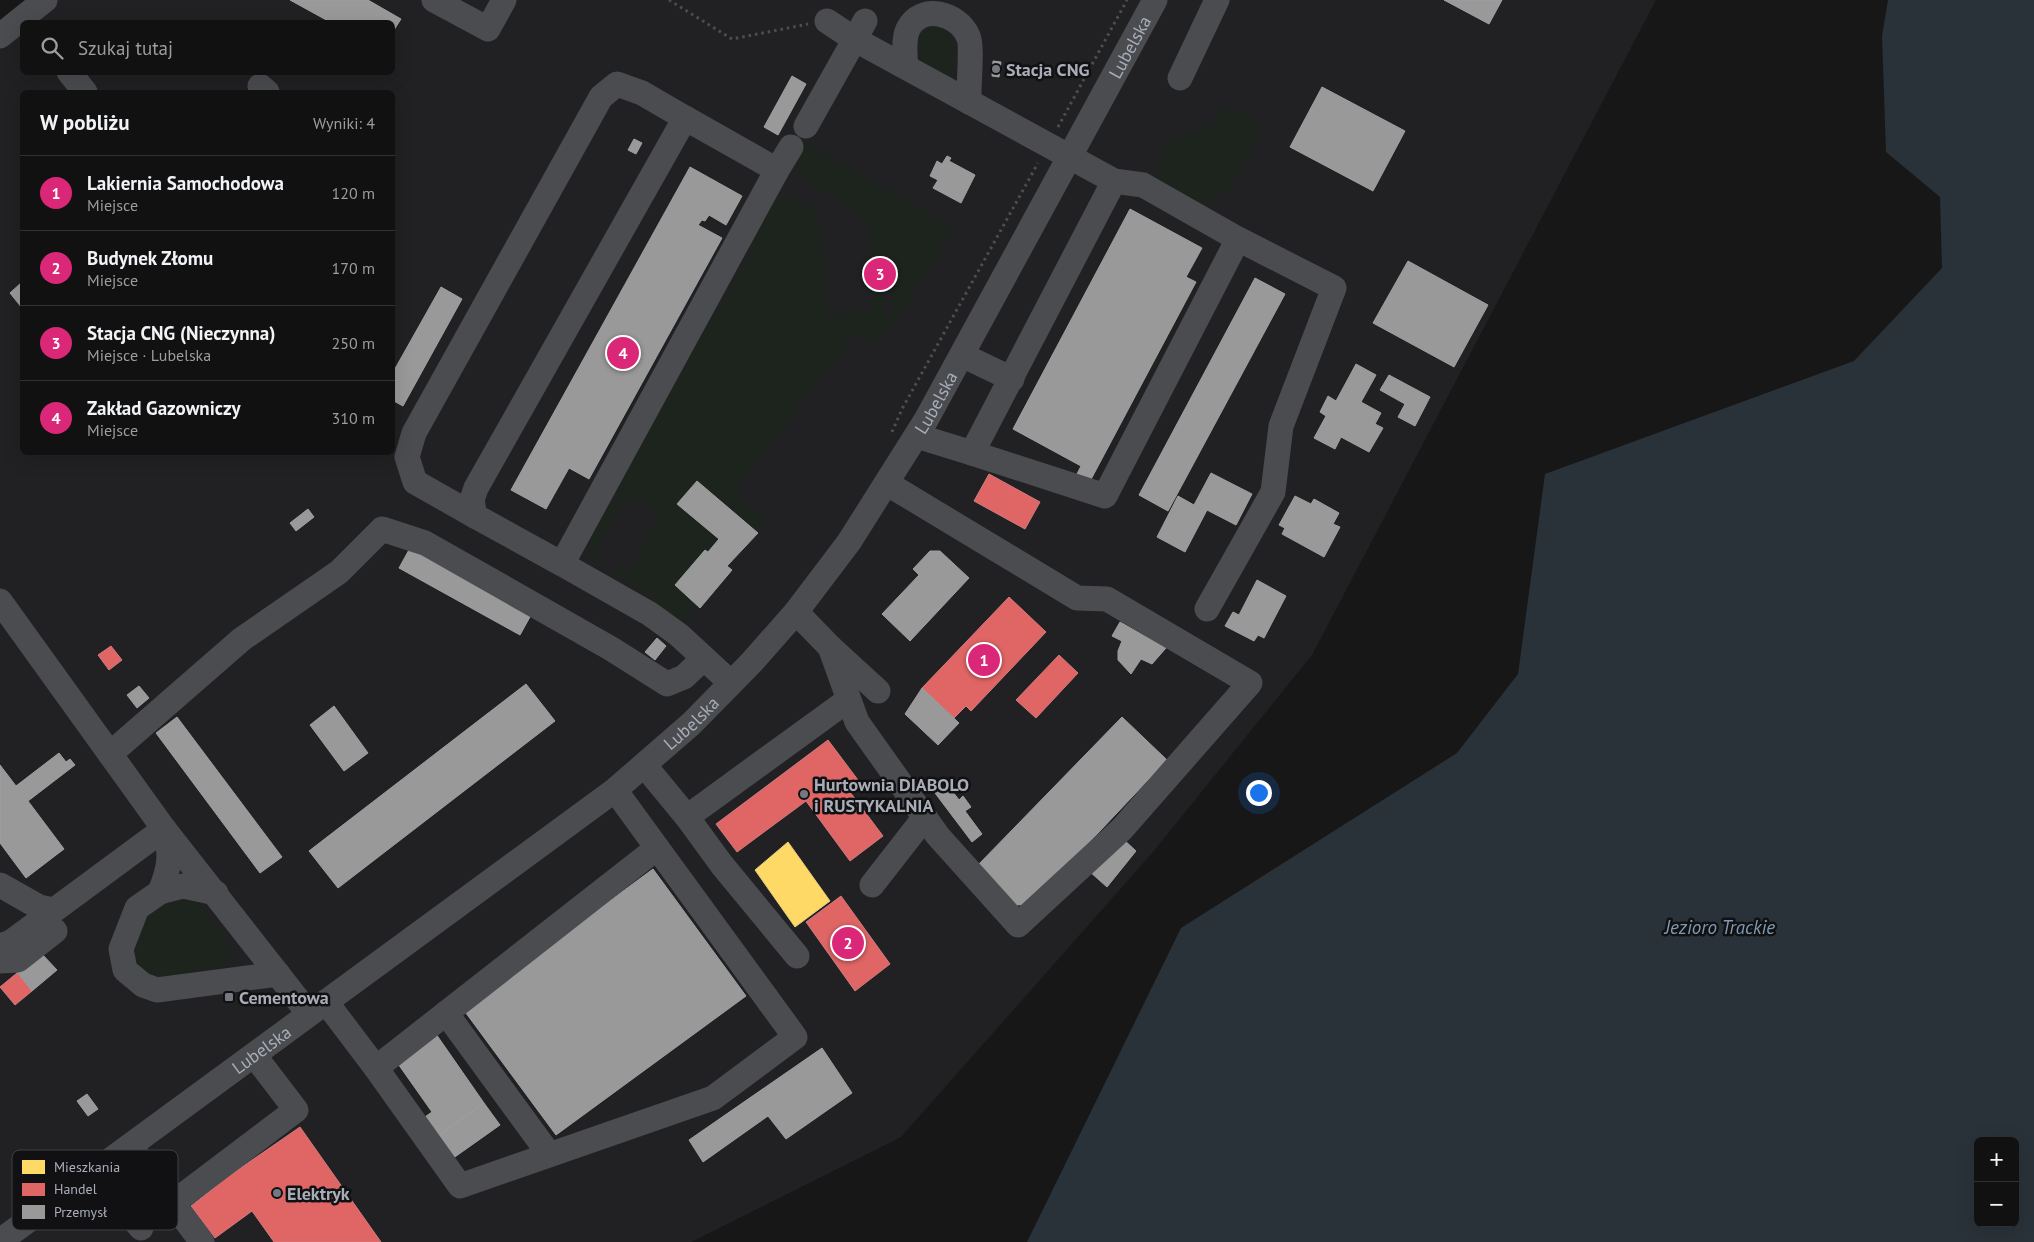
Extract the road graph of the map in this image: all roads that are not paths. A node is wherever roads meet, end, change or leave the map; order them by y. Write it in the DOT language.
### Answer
graph roads {
  1 [pos="45,0"];
  2 [pos="434,0"];
  3 [pos="504,0"];
  4 [pos="1155,0"];
  5 [pos="1217,0"];
  6 [pos="25,20"];
  7 [pos="826,21"];
  8 [pos="20,23"];
  9 [pos="860,30"];
  10 [pos="0,36"];
  11 [pos="906,67"];
  12 [pos="72,75"];
  13 [pos="1180,78"];
  14 [pos="84,90"];
  15 [pos="969,102"];
  16 [pos="685,118"];
  17 [pos="806,126"];
  18 [pos="791,147"];
  19 [pos="1058,151"];
  20 [pos="776,170"];
  21 [pos="1114,181"];
  22 [pos="1238,239"];
  23 [pos="962,355"];
  24 [pos="1012,379"];
  25 [pos="912,446"];
  26 [pos="972,453"];
  27 [pos="888,484"];
  28 [pos="475,516"];
  29 [pos="562,564"];
  30 [pos="0,601"];
  31 [pos="1207,609"];
  32 [pos="796,612"];
  33 [pos="830,647"];
  34 [pos="704,658"];
  35 [pos="731,684"];
  36 [pos="878,691"];
  37 [pos="848,700"];
  38 [pos="110,754"];
  39 [pos="645,766"];
  40 [pos="615,790"];
  41 [pos="687,817"];
  42 [pos="925,817"];
  43 [pos="164,829"];
  44 [pos="656,848"];
  45 [pos="125,856"];
  46 [pos="0,885"];
  47 [pos="872,885"];
  48 [pos="160,892"];
  49 [pos="216,894"];
  50 [pos="53,910"];
  51 [pos="0,946"];
  52 [pos="797,956"];
  53 [pos="0,961"];
  54 [pos="278,974"];
  55 [pos="317,1008"];
  56 [pos="446,1013"];
  57 [pos="254,1055"];
  58 [pos="376,1068"];
  59 [pos="130,1146"];
  60 [pos="124,1150"];
  61 [pos="133,1150"];
  62 [pos="549,1154"];
  63 [pos="178,1199"];
  64 [pos="178,1210"];
  65 [pos="15,1230"];
  66 [pos="0,1241"];
  67 [pos="202,1242"];
  1 -- 6 [label="street"];
  2 -- 3 [label="street"];
  4 -- 19 [label="street, Lubelska"];
  5 -- 13 [label="street"];
  7 -- 9 [label="street"];
  8 -- 10 [label="street"];
  9 -- 11 [label="street"];
  9 -- 17 [label="street"];
  11 -- 15 [label="street"];
  11 -- 15 [label="street"];
  12 -- 14 [label="street"];
  15 -- 19 [label="street"];
  16 -- 20 [label="street"];
  16 -- 28 [label="street"];
  16 -- 28 [label="street"];
  18 -- 20 [label="street"];
  19 -- 21 [label="street"];
  19 -- 23 [label="street, Lubelska"];
  20 -- 29 [label="street"];
  21 -- 22 [label="street"];
  21 -- 24 [label="street"];
  22 -- 26 [label="street"];
  22 -- 31 [label="street"];
  23 -- 24 [label="street"];
  23 -- 25 [label="street, Lubelska"];
  24 -- 26 [label="street"];
  25 -- 26 [label="street"];
  25 -- 27 [label="street, Lubelska"];
  27 -- 32 [label="street, Lubelska"];
  27 -- 42 [label="street"];
  28 -- 29 [label="street"];
  29 -- 34 [label="street"];
  30 -- 38 [label="street"];
  32 -- 33 [label="street"];
  32 -- 35 [label="street, Lubelska"];
  33 -- 36 [label="street"];
  33 -- 37 [label="street"];
  34 -- 35 [label="street"];
  34 -- 38 [label="street"];
  35 -- 39 [label="street, Lubelska"];
  37 -- 41 [label="street"];
  37 -- 42 [label="street"];
  38 -- 43 [label="street"];
  39 -- 40 [label="street, Lubelska"];
  39 -- 41 [label="street"];
  40 -- 44 [label="street"];
  40 -- 55 [label="street, Lubelska"];
  41 -- 52 [label="street"];
  42 -- 47 [label="street"];
  43 -- 45 [label="street"];
  43 -- 48 [label="street"];
  43 -- 49 [label="street"];
  44 -- 56 [label="street"];
  44 -- 62 [label="street"];
  45 -- 50 [label="street"];
  45 -- 53 [label="street"];
  46 -- 50 [label="street"];
  48 -- 49 [label="street"];
  48 -- 54 [label="street"];
  49 -- 54 [label="street"];
  50 -- 51 [label="street"];
  54 -- 55 [label="street"];
  55 -- 57 [label="street, Lubelska"];
  55 -- 58 [label="street"];
  56 -- 58 [label="street"];
  56 -- 62 [label="street"];
  57 -- 59 [label="street, Lubelska"];
  57 -- 63 [label="street"];
  58 -- 62 [label="street"];
  59 -- 60 [label="street, Lubelska"];
  59 -- 61 [label="street"];
  64 -- 67 [label="street"];
  65 -- 66 [label="street, Lubelska"];
}
